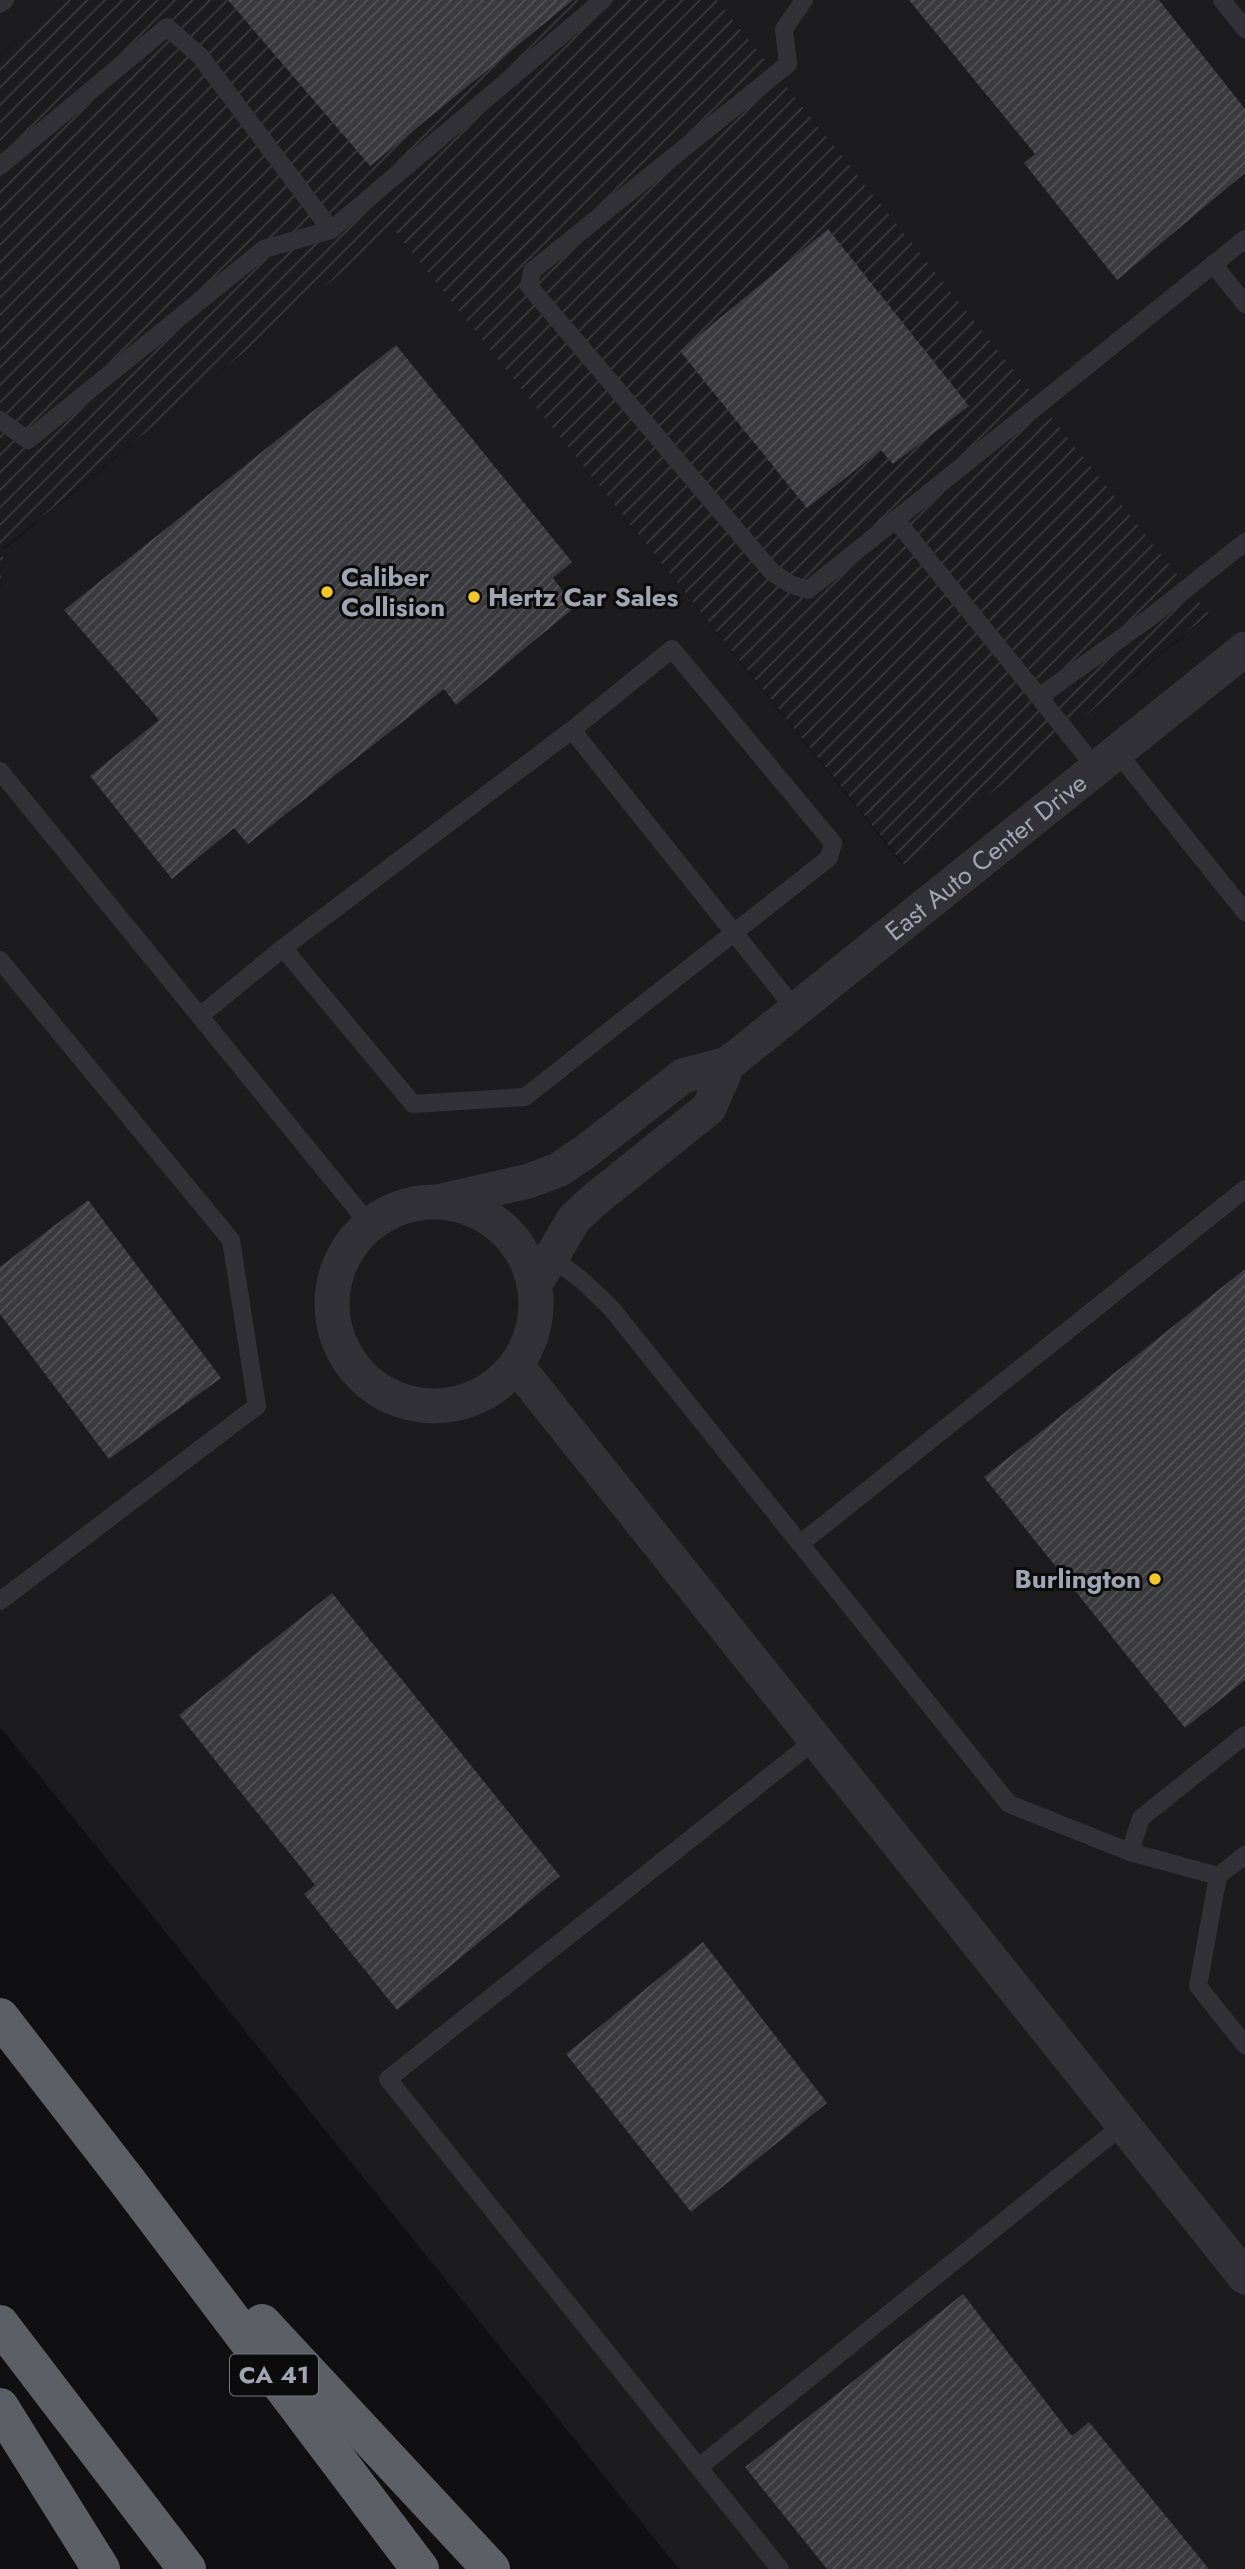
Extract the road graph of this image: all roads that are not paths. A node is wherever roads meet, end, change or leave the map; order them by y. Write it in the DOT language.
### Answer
graph roads {
  1 [pos="5,0"];
  2 [pos="603,0"];
  3 [pos="804,0"];
  4 [pos="1222,0"];
  5 [pos="0,4"];
  6 [pos="1245,29"];
  7 [pos="0,166"];
  8 [pos="331,230"];
  9 [pos="1245,239"];
  10 [pos="1213,264"];
  11 [pos="1245,304"];
  12 [pos="0,420"];
  13 [pos="896,520"];
  14 [pos="1245,542"];
  15 [pos="1245,649"];
  16 [pos="1039,697"];
  17 [pos="572,730"];
  18 [pos="1106,760"];
  19 [pos="0,771"];
  20 [pos="1245,912"];
  21 [pos="734,932"];
  22 [pos="283,948"];
  23 [pos="0,960"];
  24 [pos="795,1009"];
  25 [pos="200,1016"];
  26 [pos="728,1064"];
  27 [pos="1245,1189"];
  28 [pos="442,1201"];
  29 [pos="369,1224"];
  30 [pos="543,1272"];
  31 [pos="516,1365"];
  32 [pos="800,1544"];
  33 [pos="0,1601"];
  34 [pos="1245,1735"];
  35 [pos="814,1741"];
  36 [pos="1130,1852"];
  37 [pos="1245,1855"];
  38 [pos="1218,1876"];
  39 [pos="0,2017"];
  40 [pos="1245,2045"];
  41 [pos="1123,2125"];
  42 [pos="128,2182"];
  43 [pos="1245,2277"];
  44 [pos="0,2324"];
  45 [pos="0,2407"];
  46 [pos="699,2467"];
  47 [pos="101,2569"];
  48 [pos="187,2569"];
  49 [pos="420,2569"];
  50 [pos="491,2569"];
  51 [pos="780,2569"];
  1 -- 5 [label="lane"];
  2 -- 8 [label="lane"];
  3 -- 13 [label="lane"];
  4 -- 6 [label="lane"];
  7 -- 8 [label="lane"];
  8 -- 12 [label="lane"];
  9 -- 10 [label="lane"];
  10 -- 11 [label="lane"];
  10 -- 13 [label="lane"];
  13 -- 16 [label="lane"];
  14 -- 16 [label="lane"];
  15 -- 18 [label="street, East Auto Center Drive"];
  16 -- 18 [label="lane"];
  17 -- 21 [label="lane"];
  17 -- 21 [label="lane"];
  17 -- 22 [label="lane"];
  18 -- 20 [label="lane"];
  18 -- 24 [label="street, East Auto Center Drive"];
  19 -- 25 [label="lane"];
  21 -- 22 [label="lane"];
  21 -- 24 [label="lane"];
  22 -- 25 [label="lane"];
  23 -- 33 [label="lane"];
  24 -- 26 [label="street, East Auto Center Drive"];
  25 -- 29 [label="lane"];
  26 -- 28 [label="street, East Auto Center Drive"];
  26 -- 30 [label="street, East Auto Center Drive"];
  27 -- 32 [label="lane"];
  28 -- 29 [label="street"];
  28 -- 30 [label="street"];
  29 -- 31 [label="street"];
  30 -- 31 [label="street"];
  30 -- 32 [label="lane"];
  31 -- 35 [label="street"];
  32 -- 36 [label="lane"];
  34 -- 36 [label="lane"];
  35 -- 41 [label="street"];
  35 -- 46 [label="lane"];
  36 -- 38 [label="lane"];
  37 -- 38 [label="lane"];
  38 -- 40 [label="lane"];
  39 -- 42 [label="highway, CA 41"];
  41 -- 43 [label="street"];
  41 -- 46 [label="lane"];
  42 -- 49 [label="highway, CA 41"];
  42 -- 50 [label="highway"];
  44 -- 48 [label="highway"];
  45 -- 47 [label="highway"];
  46 -- 51 [label="lane"];
}
